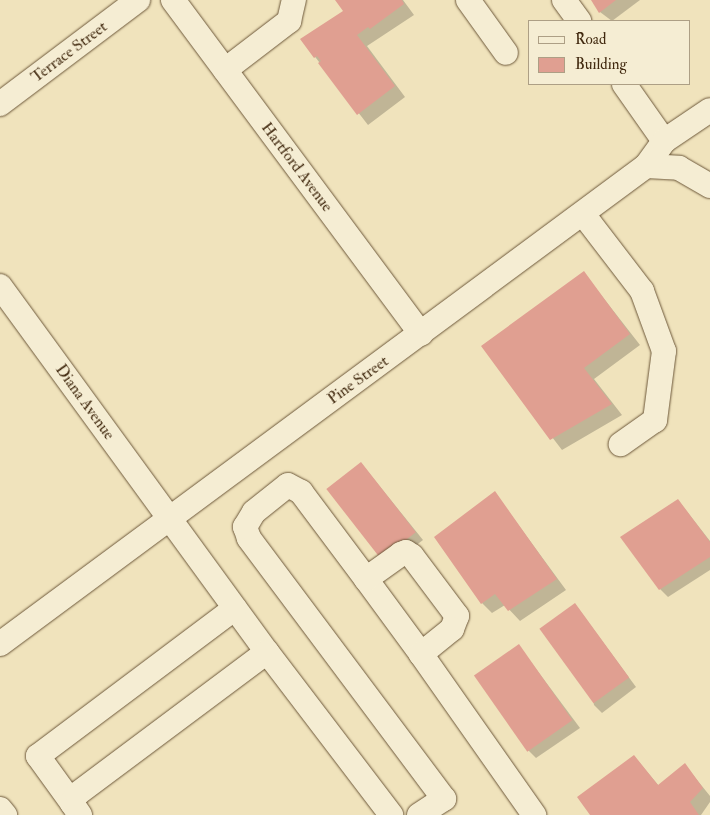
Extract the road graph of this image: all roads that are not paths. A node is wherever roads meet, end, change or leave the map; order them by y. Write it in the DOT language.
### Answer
graph roads {
  1 [pos="138,0"];
  2 [pos="173,0"];
  3 [pos="294,0"];
  4 [pos="468,0"];
  5 [pos="564,0"];
  6 [pos="578,20"];
  7 [pos="506,53"];
  8 [pos="225,70"];
  9 [pos="625,85"];
  10 [pos="0,104"];
  11 [pos="710,110"];
  12 [pos="664,141"];
  13 [pos="646,166"];
  14 [pos="710,186"];
  15 [pos="583,214"];
  16 [pos="0,286"];
  17 [pos="421,334"];
  18 [pos="622,444"];
  19 [pos="170,518"];
  20 [pos="366,579"];
  21 [pos="234,608"];
  22 [pos="0,644"];
  23 [pos="267,652"];
  24 [pos="421,654"];
  25 [pos="450,807"];
  26 [pos="0,809"];
  27 [pos="76,809"];
  28 [pos="5,815"];
  29 [pos="391,815"];
  30 [pos="419,815"];
  31 [pos="534,815"];
  1 -- 10 [label="street, Terrace Street"];
  2 -- 8 [label="street, Hartford Avenue"];
  3 -- 8 [label="street"];
  4 -- 7 [label="street"];
  5 -- 6 [label="street"];
  8 -- 17 [label="street, Hartford Avenue"];
  9 -- 12 [label="street"];
  11 -- 12 [label="street, Pine Street"];
  12 -- 13 [label="street, Pine Street"];
  13 -- 14 [label="street"];
  13 -- 15 [label="street, Pine Street"];
  15 -- 17 [label="street, Pine Street"];
  15 -- 18 [label="street"];
  16 -- 19 [label="street, Diana Avenue"];
  17 -- 19 [label="street, Pine Street"];
  19 -- 21 [label="street, Diana Avenue"];
  19 -- 22 [label="street, Pine Street"];
  20 -- 24 [label="street"];
  20 -- 24 [label="street"];
  20 -- 25 [label="street"];
  21 -- 23 [label="street, Diana Avenue"];
  21 -- 27 [label="street"];
  23 -- 27 [label="street"];
  23 -- 29 [label="street, Diana Avenue"];
  24 -- 31 [label="street"];
  25 -- 30 [label="street"];
  26 -- 28 [label="street"];
}
